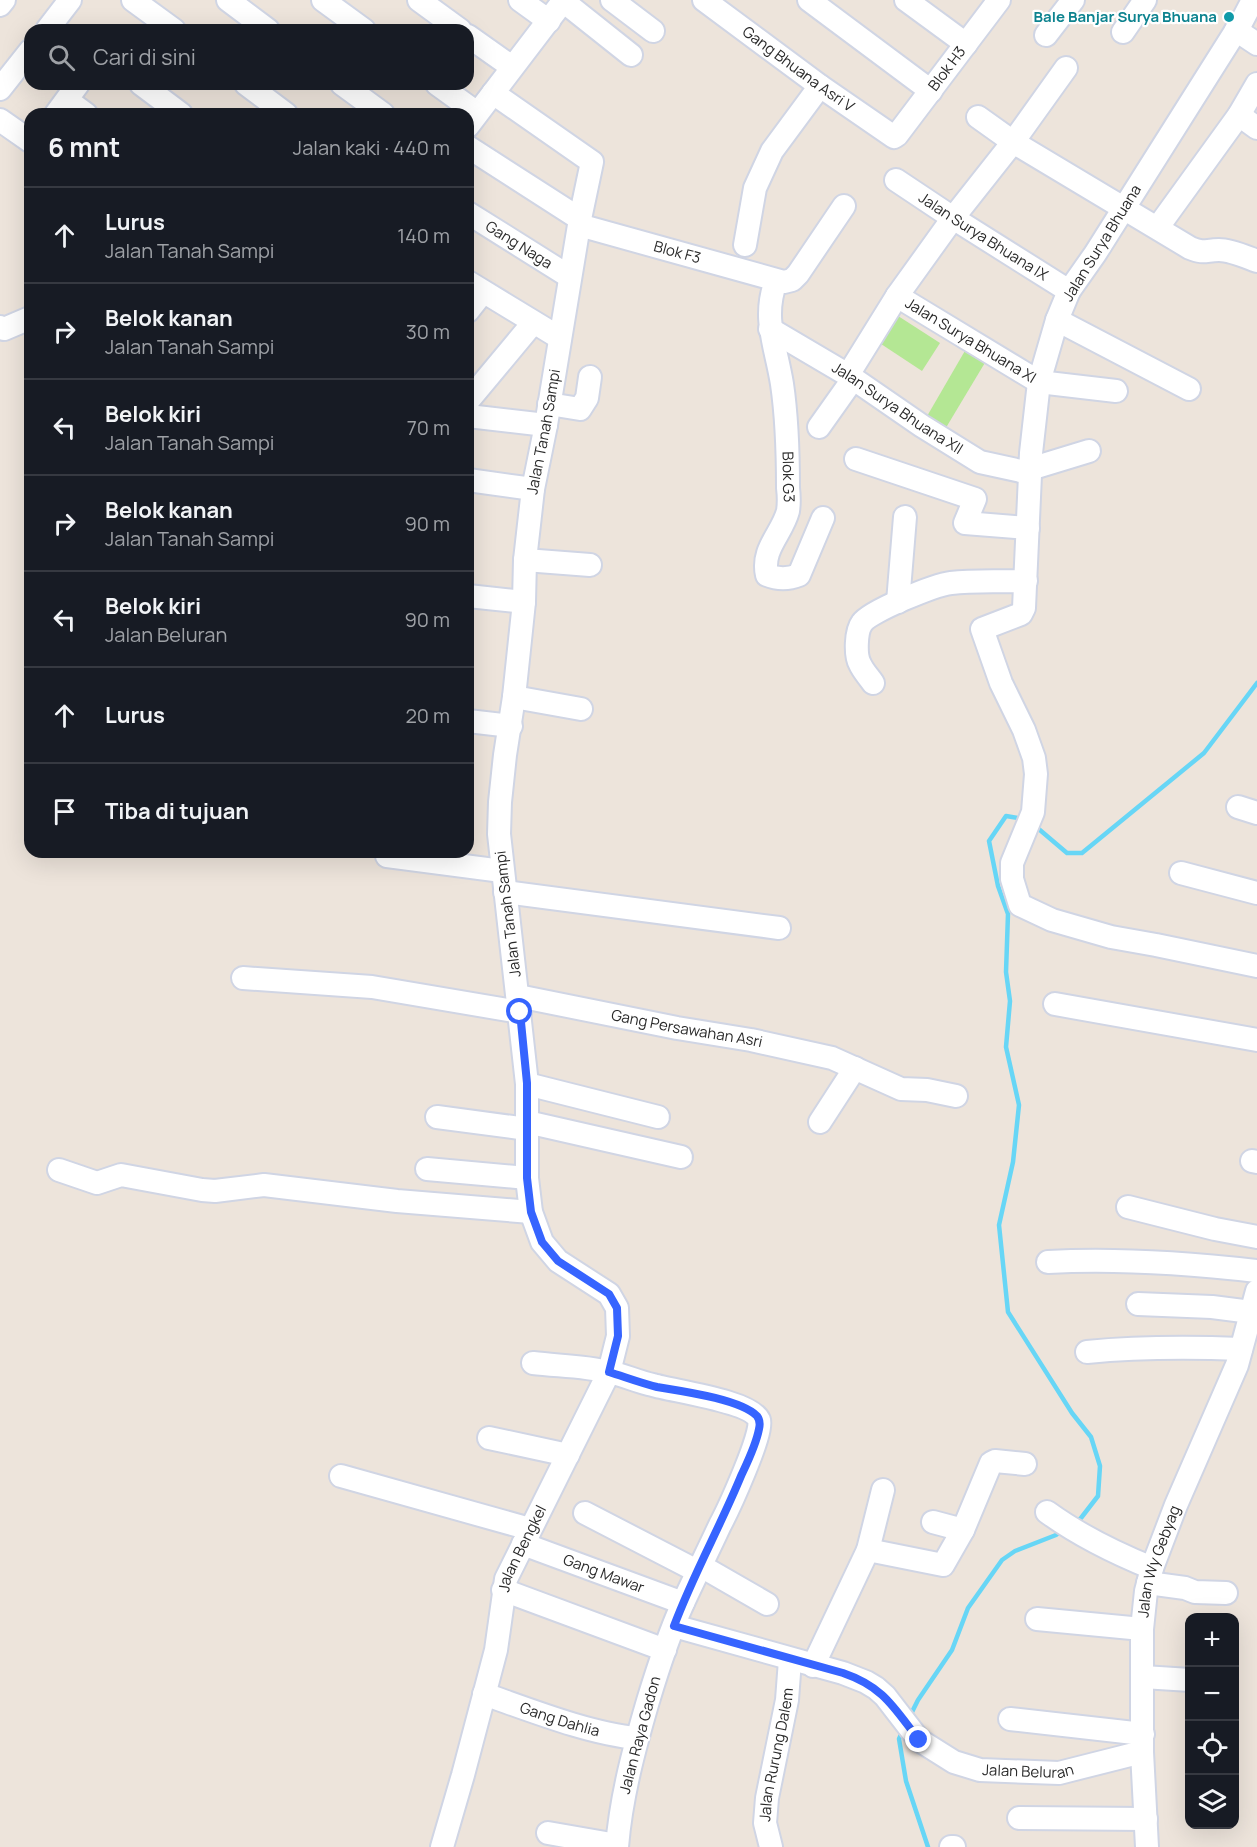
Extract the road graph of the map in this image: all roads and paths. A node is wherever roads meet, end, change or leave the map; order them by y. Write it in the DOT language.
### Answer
graph roads {
  1 [pos="4,0"];
  2 [pos="70,0"];
  3 [pos="133,0"];
  4 [pos="228,0"];
  5 [pos="323,0"];
  6 [pos="419,0"];
  7 [pos="520,0"];
  8 [pos="612,0"];
  9 [pos="704,0"];
  10 [pos="809,0"];
  11 [pos="906,0"];
  12 [pos="999,0"];
  13 [pos="1073,0"];
  14 [pos="1145,0"];
  15 [pos="1253,0"];
  16 [pos="564,1"];
  17 [pos="0,5"];
  18 [pos="549,21"];
  19 [pos="58,24"];
  20 [pos="166,24"];
  21 [pos="260,24"];
  22 [pos="356,24"];
  23 [pos="452,24"];
  24 [pos="1236,30"];
  25 [pos="653,31"];
  26 [pos="1123,32"];
  27 [pos="1046,35"];
  28 [pos="474,40"];
  29 [pos="966,44"];
  30 [pos="1257,44"];
  31 [pos="631,55"];
  32 [pos="24,59"];
  33 [pos="512,67"];
  34 [pos="1066,68"];
  35 [pos="1257,84"];
  36 [pos="820,86"];
  37 [pos="0,89"];
  38 [pos="149,90"];
  39 [pos="254,90"];
  40 [pos="350,90"];
  41 [pos="443,90"];
  42 [pos="931,91"];
  43 [pos="493,93"];
  44 [pos="173,108"];
  45 [pos="278,108"];
  46 [pos="375,108"];
  47 [pos="461,108"];
  48 [pos="978,117"];
  49 [pos="474,119"];
  50 [pos="0,120"];
  51 [pos="1248,121"];
  52 [pos="24,137"];
  53 [pos="894,137"];
  54 [pos="1013,142"];
  55 [pos="474,151"];
  56 [pos="896,180"];
  57 [pos="844,206"];
  58 [pos="1124,208"];
  59 [pos="474,217"];
  60 [pos="953,218"];
  61 [pos="579,222"];
  62 [pos="1158,227"];
  63 [pos="745,245"];
  64 [pos="1257,261"];
  65 [pos="570,277"];
  66 [pos="776,281"];
  67 [pos="476,287"];
  68 [pos="1069,291"];
  69 [pos="897,296"];
  70 [pos="1057,320"];
  71 [pos="24,321"];
  72 [pos="533,322"];
  73 [pos="0,327"];
  74 [pos="770,329"];
  75 [pos="560,338"];
  76 [pos="590,377"];
  77 [pos="851,377"];
  78 [pos="1038,382"];
  79 [pos="1189,389"];
  80 [pos="1116,391"];
  81 [pos="474,394"];
  82 [pos="547,414"];
  83 [pos="474,416"];
  84 [pos="819,427"];
  85 [pos="1089,451"];
  86 [pos="856,459"];
  87 [pos="1030,471"];
  88 [pos="474,481"];
  89 [pos="533,489"];
  90 [pos="904,517"];
  91 [pos="823,518"];
  92 [pos="1028,528"];
  93 [pos="525,560"];
  94 [pos="590,566"];
  95 [pos="1026,581"];
  96 [pos="474,597"];
  97 [pos="524,602"];
  98 [pos="898,602"];
  99 [pos="873,683"];
  100 [pos="514,697"];
  101 [pos="581,709"];
  102 [pos="474,722"];
  103 [pos="511,726"];
  104 [pos="396,858"];
  105 [pos="1181,873"];
  106 [pos="504,882"];
  107 [pos="1257,892"];
  108 [pos="779,928"];
  109 [pos="1257,966"];
  110 [pos="243,978"];
  111 [pos="519,1004"];
  112 [pos="1055,1004"];
  113 [pos="1257,1040"];
  114 [pos="855,1068"];
  115 [pos="527,1083"];
  116 [pos="956,1096"];
  117 [pos="437,1117"];
  118 [pos="658,1117"];
  119 [pos="820,1122"];
  120 [pos="527,1125"];
  121 [pos="681,1157"];
  122 [pos="427,1168"];
  123 [pos="59,1170"];
  124 [pos="527,1178"];
  125 [pos="1128,1206"];
  126 [pos="531,1212"];
  127 [pos="1257,1237"];
  128 [pos="1048,1262"];
  129 [pos="1257,1271"];
  130 [pos="1254,1301"];
  131 [pos="1138,1304"];
  132 [pos="1086,1352"];
  133 [pos="1247,1352"];
  134 [pos="533,1363"];
  135 [pos="609,1372"];
  136 [pos="489,1438"];
  137 [pos="568,1455"];
  138 [pos="1026,1464"];
  139 [pos="341,1476"];
  140 [pos="883,1490"];
  141 [pos="585,1513"];
  142 [pos="1053,1516"];
  143 [pos="933,1522"];
  144 [pos="963,1530"];
  145 [pos="527,1537"];
  146 [pos="868,1550"];
  147 [pos="700,1569"];
  148 [pos="1150,1575"];
  149 [pos="503,1590"];
  150 [pos="1226,1593"];
  151 [pos="683,1603"];
  152 [pos="767,1604"];
  153 [pos="1037,1619"];
  154 [pos="674,1626"];
  155 [pos="1142,1629"];
  156 [pos="665,1650"];
  157 [pos="790,1659"];
  158 [pos="813,1665"];
  159 [pos="1143,1677"];
  160 [pos="1185,1680"];
  161 [pos="484,1694"];
  162 [pos="1010,1719"];
  163 [pos="637,1738"];
  164 [pos="1142,1743"];
  165 [pos="1019,1818"];
  166 [pos="1146,1820"];
  167 [pos="548,1833"];
  168 [pos="617,1846"];
  169 [pos="442,1847"];
  170 [pos="771,1847"];
  171 [pos="1147,1847"];
  1 -- 17 [label="street"];
  2 -- 19 [label="street"];
  3 -- 20 [label="street"];
  4 -- 21 [label="street"];
  5 -- 22 [label="street"];
  6 -- 23 [label="street"];
  7 -- 18 [label="street"];
  8 -- 25 [label="street"];
  9 -- 36 [label="street, Gang Bhuana Asri V"];
  10 -- 42 [label="street"];
  11 -- 29 [label="street"];
  12 -- 29 [label="street, Blok H3"];
  13 -- 27 [label="street"];
  14 -- 26 [label="street"];
  15 -- 24 [label="street, Jalan Surya Bhuana"];
  16 -- 18 [label="street"];
  16 -- 31 [label="street"];
  18 -- 33 [label="street"];
  24 -- 30 [label="street"];
  24 -- 58 [label="street, Jalan Surya Bhuana"];
  28 -- 33 [label="street"];
  29 -- 42 [label="street, Blok H3"];
  32 -- 37 [label="street"];
  33 -- 43 [label="street"];
  34 -- 54 [label="street"];
  35 -- 51 [label="street"];
  36 -- 53 [label="street, Gang Bhuana Asri V"];
  36 -- 63 [label="street"];
  38 -- 44 [label="street"];
  39 -- 45 [label="street"];
  40 -- 46 [label="street"];
  41 -- 47 [label="street"];
  42 -- 53 [label="street, Blok H3"];
  43 -- 49 [label="street"];
  43 -- 61 [label="street, Jalan Tanah Sampi"];
  48 -- 54 [label="street"];
  50 -- 52 [label="street"];
  51 -- 62 [label="street"];
  54 -- 58 [label="street"];
  54 -- 60 [label="street"];
  55 -- 61 [label="street, Blok F3"];
  56 -- 60 [label="street, Jalan Surya Bhuana IX"];
  57 -- 66 [label="street"];
  58 -- 62 [label="street"];
  58 -- 68 [label="street, Jalan Surya Bhuana"];
  59 -- 65 [label="street, Gang Naga"];
  60 -- 68 [label="street, Jalan Surya Bhuana IX"];
  60 -- 69 [label="street"];
  61 -- 65 [label="street, Jalan Tanah Sampi"];
  61 -- 66 [label="street, Blok F3"];
  62 -- 64 [label="street"];
  65 -- 75 [label="street, Jalan Tanah Sampi"];
  66 -- 74 [label="street, Blok G3"];
  67 -- 72 [label="street"];
  68 -- 70 [label="street, Jalan Surya Bhuana"];
  69 -- 77 [label="street"];
  69 -- 78 [label="street, Jalan Surya Bhuana XI"];
  70 -- 78 [label="street, Jalan Surya Bhuana"];
  70 -- 79 [label="street"];
  71 -- 73 [label="street"];
  72 -- 75 [label="street"];
  72 -- 81 [label="street"];
  74 -- 77 [label="street, Jalan Surya Bhuana XII"];
  74 -- 91 [label="street, Blok G3"];
  75 -- 82 [label="street, Jalan Tanah Sampi"];
  76 -- 82 [label="street"];
  77 -- 84 [label="street"];
  77 -- 87 [label="street, Jalan Surya Bhuana XII"];
  78 -- 80 [label="street, Jalan Surya Bhuana XI"];
  78 -- 87 [label="street, Jalan Surya Bhuana"];
  82 -- 83 [label="street"];
  82 -- 89 [label="street, Jalan Tanah Sampi"];
  85 -- 87 [label="street"];
  86 -- 92 [label="street"];
  87 -- 92 [label="street, Jalan Surya Bhuana"];
  88 -- 89 [label="street"];
  89 -- 93 [label="street, Jalan Tanah Sampi"];
  90 -- 98 [label="street"];
  92 -- 95 [label="street, Jalan Surya Bhuana"];
  93 -- 94 [label="street"];
  93 -- 97 [label="street, Jalan Tanah Sampi"];
  95 -- 98 [label="street"];
  95 -- 109 [label="street, Jalan Surya Bhuana"];
  96 -- 97 [label="street"];
  97 -- 100 [label="street, Jalan Tanah Sampi"];
  98 -- 99 [label="street"];
  100 -- 101 [label="street"];
  100 -- 103 [label="street, Jalan Tanah Sampi"];
  102 -- 103 [label="street"];
  103 -- 106 [label="street, Jalan Tanah Sampi"];
  104 -- 106 [label="street"];
  105 -- 107 [label="street"];
  106 -- 108 [label="street"];
  106 -- 111 [label="street, Jalan Tanah Sampi"];
  110 -- 111 [label="street, Gang Persawahan Asri"];
  111 -- 114 [label="street, Gang Persawahan Asri"];
  111 -- 115 [label="street, Jalan Tanah Sampi"];
  112 -- 113 [label="street"];
  114 -- 116 [label="street, Gang Persawahan Asri"];
  114 -- 119 [label="street"];
  115 -- 118 [label="street"];
  115 -- 120 [label="street, Jalan Tanah Sampi"];
  117 -- 120 [label="street"];
  120 -- 121 [label="street"];
  120 -- 124 [label="street, Jalan Tanah Sampi"];
  122 -- 124 [label="street"];
  123 -- 126 [label="street"];
  124 -- 126 [label="street, Jalan Tanah Sampi"];
  125 -- 127 [label="street"];
  126 -- 135 [label="street, Jalan Tanah Sampi"];
  128 -- 129 [label="street"];
  130 -- 131 [label="street"];
  130 -- 133 [label="street, Jalan Wy Gebyag"];
  132 -- 133 [label="street"];
  133 -- 148 [label="street, Jalan Wy Gebyag"];
  134 -- 135 [label="street"];
  135 -- 137 [label="street, Jalan Bengkel"];
  135 -- 147 [label="street"];
  136 -- 137 [label="street"];
  137 -- 145 [label="street, Jalan Bengkel"];
  138 -- 144 [label="street"];
  139 -- 145 [label="street, Gang Mawar"];
  140 -- 146 [label="street"];
  141 -- 147 [label="street"];
  142 -- 148 [label="street"];
  143 -- 144 [label="street"];
  144 -- 146 [label="street"];
  145 -- 149 [label="street, Jalan Bengkel"];
  145 -- 151 [label="street, Gang Mawar"];
  146 -- 158 [label="street"];
  147 -- 151 [label="street"];
  147 -- 152 [label="street"];
  148 -- 150 [label="street"];
  148 -- 155 [label="street, Jalan Wy Gebyag"];
  149 -- 156 [label="street"];
  149 -- 161 [label="street, Jalan Bengkel"];
  151 -- 154 [label="street"];
  153 -- 155 [label="street"];
  154 -- 156 [label="street, Jalan Raya Gadon"];
  154 -- 157 [label="street"];
  155 -- 159 [label="street, Jalan Wy Gebyag"];
  156 -- 163 [label="street, Jalan Raya Gadon"];
  157 -- 158 [label="street"];
  157 -- 170 [label="street, Jalan Rurung Dalem"];
  158 -- 164 [label="street, Jalan Beluran"];
  159 -- 160 [label="street"];
  159 -- 164 [label="street, Jalan Wy Gebyag"];
  161 -- 163 [label="street, Gang Dahlia"];
  161 -- 169 [label="street, Jalan Bengkel"];
  162 -- 164 [label="street"];
  163 -- 168 [label="street, Jalan Raya Gadon"];
  164 -- 166 [label="street, Jalan Wy Gebyag"];
  165 -- 166 [label="street"];
  166 -- 171 [label="street, Jalan Wy Gebyag"];
  167 -- 168 [label="street"];
}
